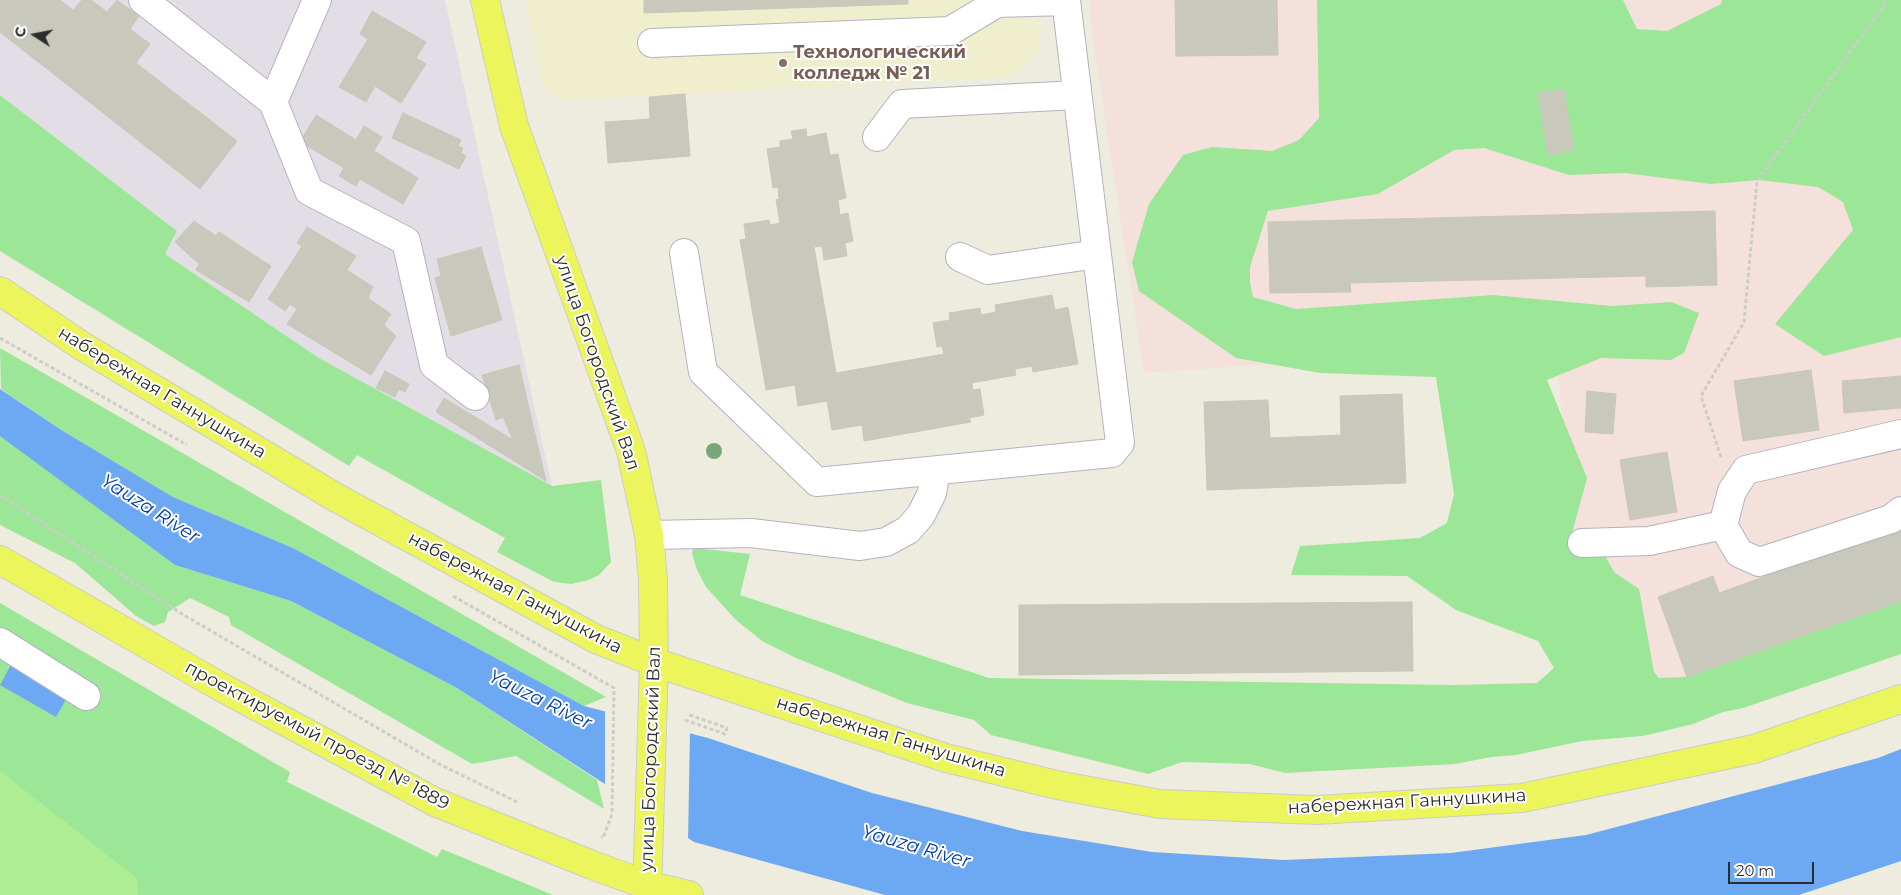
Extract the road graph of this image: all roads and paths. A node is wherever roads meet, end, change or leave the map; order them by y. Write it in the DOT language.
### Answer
graph roads {
  1 [pos="143,0"];
  2 [pos="316,0"];
  3 [pos="485,0"];
  4 [pos="1066,0"];
  5 [pos="1888,0"];
  6 [pos="652,43"];
  7 [pos="1077,95"];
  8 [pos="273,102"];
  9 [pos="877,137"];
  10 [pos="684,253"];
  11 [pos="1097,254"];
  12 [pos="960,256"];
  13 [pos="0,291"];
  14 [pos="475,396"];
  15 [pos="1901,434"];
  16 [pos="936,471"];
  17 [pos="1732,491"];
  18 [pos="0,495"];
  19 [pos="1901,511"];
  20 [pos="1723,525"];
  21 [pos="649,535"];
  22 [pos="1582,544"];
  23 [pos="0,560"];
  24 [pos="0,642"];
  25 [pos="654,662"];
  26 [pos="614,688"];
  27 [pos="86,696"];
  28 [pos="1901,699"];
  29 [pos="687,714"];
  30 [pos="685,720"];
  31 [pos="518,802"];
  32 [pos="595,836"];
  33 [pos="647,890"];
  34 [pos="690,895"];
  1 -- 8 [label="lane"];
  2 -- 8 [label="lane"];
  3 -- 21 [label="main road, улица Богородский Вал"];
  4 -- 6 [label="lane"];
  4 -- 7 [label="lane"];
  5 -- 17 [label="path"];
  7 -- 9 [label="lane"];
  7 -- 11 [label="lane"];
  8 -- 14 [label="lane"];
  10 -- 16 [label="lane"];
  11 -- 12 [label="lane"];
  11 -- 16 [label="lane"];
  13 -- 25 [label="main road, набережная Ганнушкина"];
  15 -- 17 [label="lane"];
  16 -- 21 [label="lane"];
  17 -- 20 [label="lane"];
  18 -- 31 [label="path"];
  19 -- 20 [label="lane"];
  20 -- 22 [label="lane"];
  21 -- 25 [label="main road, улица Богородский Вал"];
  23 -- 33 [label="main road, проектируемый проезд № 1889"];
  24 -- 27 [label="lane"];
  25 -- 28 [label="main road, набережная Ганнушкина"];
  25 -- 33 [label="main road, улица Богородский Вал"];
  26 -- 32 [label="path"];
  29 -- 30 [label="path"];
  33 -- 34 [label="main road, проектируемый проезд № 1889"];
}
